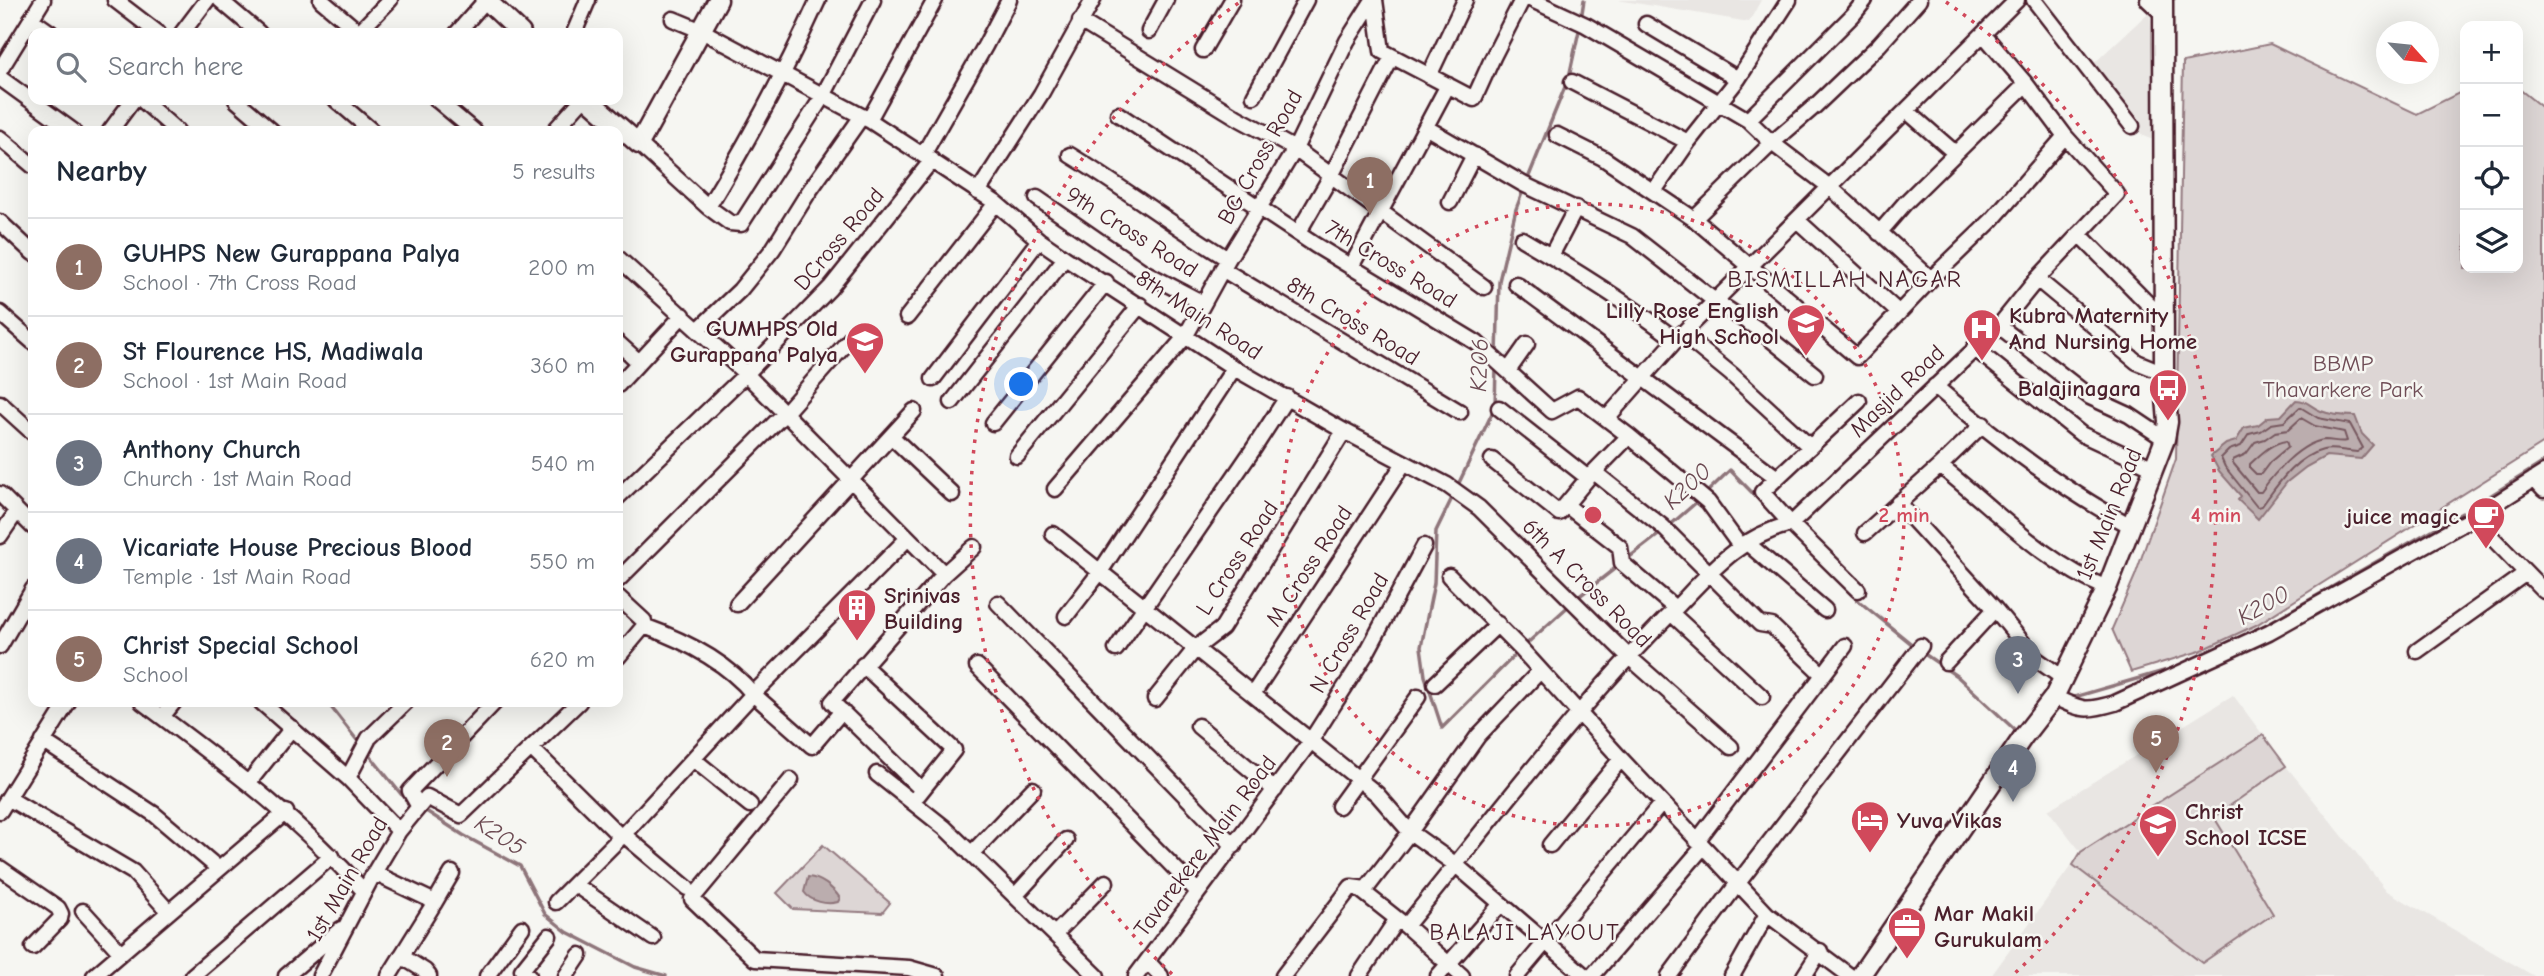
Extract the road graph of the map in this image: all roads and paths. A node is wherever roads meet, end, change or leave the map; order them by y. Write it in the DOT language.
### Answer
graph roads {
  1 [pos="43,0"];
  2 [pos="115,0"];
  3 [pos="207,0"];
  4 [pos="220,0"];
  5 [pos="321,0"];
  6 [pos="390,0"];
  7 [pos="486,0"];
  8 [pos="588,0"];
  9 [pos="718,0"];
  10 [pos="818,0"];
  11 [pos="873,0"];
  12 [pos="935,0"];
  13 [pos="1009,0"];
  14 [pos="1093,0"];
  15 [pos="1166,0"];
  16 [pos="1232,0"];
  17 [pos="1306,0"];
  18 [pos="1374,0"];
  19 [pos="1465,0"];
  20 [pos="1522,0"];
  21 [pos="1532,0"];
  22 [pos="1789,0"];
  23 [pos="1865,0"];
  24 [pos="1919,0"];
  25 [pos="2017,0"];
  26 [pos="2034,0"];
  27 [pos="2148,0"];
  28 [pos="2163,7"];
  29 [pos="32,19"];
  30 [pos="673,19"];
  31 [pos="1080,22"];
  32 [pos="1646,24"];
  33 [pos="44,28"];
  34 [pos="152,28"];
  35 [pos="186,28"];
  36 [pos="253,28"];
  37 [pos="354,28"];
  38 [pos="363,28"];
  39 [pos="461,28"];
  40 [pos="516,28"];
  41 [pos="576,28"];
  42 [pos="702,31"];
  43 [pos="1149,31"];
  44 [pos="1983,34"];
  45 [pos="1203,50"];
  46 [pos="1392,57"];
  47 [pos="0,70"];
  48 [pos="785,74"];
  49 [pos="1429,76"];
  50 [pos="0,78"];
  51 [pos="1738,79"];
  52 [pos="1572,82"];
  53 [pos="1448,85"];
  54 [pos="2026,85"];
  55 [pos="823,96"];
  56 [pos="1254,96"];
  57 [pos="28,98"];
  58 [pos="1719,103"];
  59 [pos="37,105"];
  60 [pos="129,105"];
  61 [pos="148,105"];
  62 [pos="242,105"];
  63 [pos="342,105"];
  64 [pos="443,105"];
  65 [pos="577,105"];
  66 [pos="595,105"];
  67 [pos="1907,111"];
  68 [pos="1118,114"];
  69 [pos="866,118"];
  70 [pos="1748,120"];
  71 [pos="66,126"];
  72 [pos="114,126"];
  73 [pos="171,126"];
  74 [pos="266,126"];
  75 [pos="366,126"];
  76 [pos="468,126"];
  77 [pos="559,126"];
  78 [pos="619,126"];
  79 [pos="2132,126"];
  80 [pos="1427,128"];
  81 [pos="623,130"];
  82 [pos="1557,135"];
  83 [pos="2065,136"];
  84 [pos="0,138"];
  85 [pos="1688,142"];
  86 [pos="1772,143"];
  87 [pos="639,144"];
  88 [pos="1295,149"];
  89 [pos="1955,153"];
  90 [pos="1070,155"];
  91 [pos="1474,155"];
  92 [pos="928,157"];
  93 [pos="28,162"];
  94 [pos="1331,176"];
  95 [pos="1831,188"];
  96 [pos="1654,191"];
  97 [pos="978,192"];
  98 [pos="1037,198"];
  99 [pos="1450,202"];
  100 [pos="996,203"];
  101 [pos="708,206"];
  102 [pos="1259,207"];
  103 [pos="1576,208"];
  104 [pos="1380,213"];
  105 [pos="1694,219"];
  106 [pos="1797,220"];
  107 [pos="0,222"];
  108 [pos="1298,233"];
  109 [pos="1879,233"];
  110 [pos="2079,234"];
  111 [pos="1522,239"];
  112 [pos="1039,240"];
  113 [pos="28,248"];
  114 [pos="1552,256"];
  115 [pos="1065,258"];
  116 [pos="623,262"];
  117 [pos="1225,264"];
  118 [pos="1751,265"];
  119 [pos="1351,267"];
  120 [pos="1931,279"];
  121 [pos="2037,279"];
  122 [pos="1106,282"];
  123 [pos="1516,284"];
  124 [pos="1484,287"];
  125 [pos="1715,301"];
  126 [pos="1203,303"];
  127 [pos="1140,305"];
  128 [pos="0,313"];
  129 [pos="1899,313"];
  130 [pos="683,315"];
  131 [pos="907,317"];
  132 [pos="2164,320"];
  133 [pos="1998,326"];
  134 [pos="859,329"];
  135 [pos="698,330"];
  136 [pos="1185,337"];
  137 [pos="1679,337"];
  138 [pos="28,338"];
  139 [pos="1527,344"];
  140 [pos="623,348"];
  141 [pos="1974,348"];
  142 [pos="639,362"];
  143 [pos="1234,368"];
  144 [pos="1508,371"];
  145 [pos="2164,373"];
  146 [pos="746,374"];
  147 [pos="1815,375"];
  148 [pos="1642,376"];
  149 [pos="933,379"];
  150 [pos="623,380"];
  151 [pos="1935,386"];
  152 [pos="1287,397"];
  153 [pos="1859,401"];
  154 [pos="952,402"];
  155 [pos="0,403"];
  156 [pos="1499,408"];
  157 [pos="914,411"];
  158 [pos="1460,412"];
  159 [pos="784,414"];
  160 [pos="1607,418"];
  161 [pos="993,423"];
  162 [pos="1983,424"];
  163 [pos="28,428"];
  164 [pos="1344,431"];
  165 [pos="891,436"];
  166 [pos="1629,436"];
  167 [pos="2165,439"];
  168 [pos="1809,446"];
  169 [pos="1017,456"];
  170 [pos="1492,460"];
  171 [pos="1404,463"];
  172 [pos="1940,466"];
  173 [pos="2154,468"];
  174 [pos="1591,475"];
  175 [pos="1776,477"];
  176 [pos="851,481"];
  177 [pos="2541,481"];
  178 [pos="1055,489"];
  179 [pos="623,491"];
  180 [pos="0,494"];
  181 [pos="952,494"];
  182 [pos="1898,503"];
  183 [pos="1566,505"];
  184 [pos="17,511"];
  185 [pos="2473,517"];
  186 [pos="28,522"];
  187 [pos="1791,524"];
  188 [pos="2131,526"];
  189 [pos="1865,533"];
  190 [pos="1053,534"];
  191 [pos="0,536"];
  192 [pos="908,538"];
  193 [pos="1743,544"];
  194 [pos="1424,546"];
  195 [pos="974,547"];
  196 [pos="1709,571"];
  197 [pos="1100,572"];
  198 [pos="2526,573"];
  199 [pos="944,574"];
  200 [pos="623,575"];
  201 [pos="1449,576"];
  202 [pos="2107,588"];
  203 [pos="1858,590"];
  204 [pos="2544,591"];
  205 [pos="28,598"];
  206 [pos="623,602"];
  207 [pos="998,603"];
  208 [pos="737,604"];
  209 [pos="1144,608"];
  210 [pos="1995,609"];
  211 [pos="1673,610"];
  212 [pos="1825,610"];
  213 [pos="1066,616"];
  214 [pos="1498,624"];
  215 [pos="644,626"];
  216 [pos="0,646"];
  217 [pos="1845,646"];
  218 [pos="1921,646"];
  219 [pos="1196,648"];
  220 [pos="1116,649"];
  221 [pos="623,651"];
  222 [pos="2417,651"];
  223 [pos="1628,656"];
  224 [pos="1946,662"];
  225 [pos="863,665"];
  226 [pos="977,666"];
  227 [pos="1540,671"];
  228 [pos="1823,675"];
  229 [pos="2063,678"];
  230 [pos="1436,684"];
  231 [pos="753,694"];
  232 [pos="1253,694"];
  233 [pos="1418,696"];
  234 [pos="1762,697"];
  235 [pos="2054,697"];
  236 [pos="1155,699"];
  237 [pos="65,707"];
  238 [pos="149,707"];
  239 [pos="170,707"];
  240 [pos="267,707"];
  241 [pos="401,707"];
  242 [pos="490,707"];
  243 [pos="574,707"];
  244 [pos="842,711"];
  245 [pos="1577,712"];
  246 [pos="162,717"];
  247 [pos="1198,726"];
  248 [pos="292,727"];
  249 [pos="43,741"];
  250 [pos="1310,742"];
  251 [pos="1731,747"];
  252 [pos="531,748"];
  253 [pos="693,759"];
  254 [pos="1620,759"];
  255 [pos="877,774"];
  256 [pos="348,778"];
  257 [pos="791,780"];
  258 [pos="1359,780"];
  259 [pos="249,782"];
  260 [pos="1033,789"];
  261 [pos="1275,790"];
  262 [pos="918,796"];
  263 [pos="8,798"];
  264 [pos="1662,803"];
  265 [pos="750,806"];
  266 [pos="1339,806"];
  267 [pos="419,807"];
  268 [pos="0,811"];
  269 [pos="286,812"];
  270 [pos="399,831"];
  271 [pos="1410,832"];
  272 [pos="622,836"];
  273 [pos="1066,840"];
  274 [pos="1700,844"];
  275 [pos="1550,845"];
  276 [pos="1234,846"];
  277 [pos="971,854"];
  278 [pos="332,856"];
  279 [pos="1456,865"];
  280 [pos="0,868"];
  281 [pos="219,869"];
  282 [pos="374,873"];
  283 [pos="452,873"];
  284 [pos="1106,882"];
  285 [pos="1738,883"];
  286 [pos="574,884"];
  287 [pos="687,888"];
  288 [pos="1358,888"];
  289 [pos="364,891"];
  290 [pos="1198,892"];
  291 [pos="1015,896"];
  292 [pos="435,902"];
  293 [pos="556,902"];
  294 [pos="1500,905"];
  295 [pos="83,911"];
  296 [pos="169,912"];
  297 [pos="1768,914"];
  298 [pos="1402,923"];
  299 [pos="347,925"];
  300 [pos="522,928"];
  301 [pos="1055,934"];
  302 [pos="550,936"];
  303 [pos="653,938"];
  304 [pos="1545,944"];
  305 [pos="33,947"];
  306 [pos="1819,951"];
  307 [pos="121,953"];
  308 [pos="580,955"];
  309 [pos="401,956"];
  310 [pos="1147,961"];
  311 [pos="1443,970"];
  312 [pos="94,976"];
  313 [pos="192,976"];
  314 [pos="286,976"];
  315 [pos="320,976"];
  316 [pos="389,976"];
  317 [pos="429,976"];
  318 [pos="487,976"];
  319 [pos="530,976"];
  320 [pos="566,976"];
  321 [pos="937,976"];
  322 [pos="1097,976"];
  323 [pos="1136,976"];
  324 [pos="1161,976"];
  325 [pos="1283,976"];
  326 [pos="1359,976"];
  327 [pos="1462,976"];
  328 [pos="1517,976"];
  329 [pos="1585,976"];
  330 [pos="1592,976"];
  331 [pos="1669,976"];
  332 [pos="1732,976"];
  333 [pos="1804,976"];
  334 [pos="1850,976"];
  335 [pos="1860,976"];
  1 -- 29 [label="street"];
  2 -- 34 [label="street"];
  3 -- 35 [label="street"];
  4 -- 36 [label="street"];
  5 -- 37 [label="street"];
  6 -- 38 [label="street"];
  7 -- 39 [label="street"];
  7 -- 40 [label="street"];
  8 -- 41 [label="street"];
  9 -- 42 [label="street"];
  10 -- 48 [label="street"];
  11 -- 55 [label="street"];
  12 -- 69 [label="street"];
  13 -- 92 [label="street, DCross Road"];
  14 -- 31 [label="street"];
  15 -- 43 [label="street"];
  16 -- 45 [label="street"];
  17 -- 56 [label="street"];
  18 -- 46 [label="street"];
  18 -- 88 [label="street, BG Cross Road"];
  19 -- 49 [label="street"];
  20 -- 53 [label="street"];
  21 -- 58 [label="street"];
  22 -- 51 [label="street"];
  23 -- 70 [label="street"];
  24 -- 86 [label="street"];
  25 -- 44 [label="street"];
  26 -- 79 [label="street"];
  27 -- 28 [label="street"];
  28 -- 132 [label="street, 1st Main Road"];
  29 -- 33 [label="street"];
  29 -- 47 [label="street"];
  30 -- 42 [label="street, 8th Main Road"];
  31 -- 88 [label="street"];
  31 -- 97 [label="street"];
  32 -- 51 [label="street"];
  42 -- 48 [label="street, 8th Main Road"];
  42 -- 87 [label="street"];
  44 -- 54 [label="street, Masjid Road"];
  44 -- 67 [label="street"];
  46 -- 49 [label="street"];
  46 -- 94 [label="street"];
  48 -- 55 [label="street, 8th Main Road"];
  48 -- 101 [label="street"];
  49 -- 53 [label="street"];
  50 -- 57 [label="street"];
  51 -- 58 [label="street"];
  52 -- 85 [label="street"];
  53 -- 80 [label="street"];
  54 -- 83 [label="street, Masjid Road"];
  54 -- 89 [label="street"];
  55 -- 69 [label="street, 8th Main Road"];
  55 -- 101 [label="street"];
  58 -- 70 [label="street"];
  58 -- 85 [label="street"];
  59 -- 71 [label="street"];
  60 -- 72 [label="street"];
  61 -- 73 [label="street"];
  62 -- 74 [label="street"];
  63 -- 75 [label="street"];
  64 -- 76 [label="street"];
  65 -- 77 [label="street"];
  66 -- 78 [label="street"];
  67 -- 89 [label="street"];
  67 -- 95 [label="street"];
  68 -- 102 [label="street, 7th Cross Road"];
  69 -- 92 [label="street, 8th Main Road"];
  69 -- 135 [label="street"];
  70 -- 86 [label="street"];
  80 -- 91 [label="street"];
  80 -- 104 [label="street"];
  81 -- 87 [label="street"];
  82 -- 96 [label="street"];
  83 -- 110 [label="street, Masjid Road"];
  83 -- 120 [label="street"];
  84 -- 93 [label="street"];
  85 -- 96 [label="street"];
  86 -- 95 [label="street"];
  86 -- 105 [label="street"];
  87 -- 101 [label="street"];
  88 -- 94 [label="street"];
  88 -- 102 [label="street, BG Cross Road"];
  89 -- 109 [label="street"];
  90 -- 117 [label="street, 8th Cross Road"];
  91 -- 99 [label="street"];
  91 -- 103 [label="street"];
  92 -- 97 [label="street, 8th Main Road"];
  92 -- 146 [label="street, DCross Road"];
  94 -- 104 [label="street"];
  94 -- 108 [label="street"];
  95 -- 106 [label="street"];
  95 -- 109 [label="street"];
  96 -- 105 [label="street"];
  97 -- 100 [label="street, 8th Main Road"];
  98 -- 126 [label="street, 9th Cross Road"];
  100 -- 112 [label="street, 8th Main Road"];
  100 -- 131 [label="street"];
  102 -- 108 [label="street, 7th Cross Road"];
  102 -- 117 [label="street, BG Cross Road"];
  103 -- 114 [label="street"];
  103 -- 125 [label="street"];
  104 -- 119 [label="street"];
  104 -- 124 [label="street"];
  105 -- 118 [label="street"];
  106 -- 118 [label="street"];
  106 -- 129 [label="street"];
  107 -- 113 [label="street"];
  108 -- 119 [label="street, 7th Cross Road"];
  109 -- 120 [label="street"];
  110 -- 121 [label="street, Masjid Road"];
  110 -- 132 [label="street"];
  111 -- 114 [label="street"];
  112 -- 115 [label="street, 8th Main Road"];
  112 -- 149 [label="street"];
  114 -- 137 [label="street"];
  115 -- 122 [label="street, 8th Main Road"];
  115 -- 154 [label="street"];
  116 -- 130 [label="street"];
  117 -- 126 [label="street, BG Cross Road"];
  117 -- 158 [label="street, 8th Cross Road"];
  118 -- 125 [label="street"];
  118 -- 129 [label="street"];
  119 -- 144 [label="street, 7th Cross Road"];
  120 -- 129 [label="street"];
  121 -- 133 [label="street, Masjid Road"];
  121 -- 145 [label="street"];
  122 -- 127 [label="street, 8th Main Road"];
  122 -- 161 [label="street"];
  123 -- 148 [label="street"];
  125 -- 137 [label="street"];
  125 -- 147 [label="street"];
  126 -- 136 [label="street, BG Cross Road"];
  127 -- 136 [label="street, 8th Main Road"];
  127 -- 169 [label="street"];
  128 -- 138 [label="street"];
  130 -- 135 [label="street"];
  130 -- 142 [label="street"];
  132 -- 145 [label="street, 1st Main Road"];
  133 -- 141 [label="street, Masjid Road"];
  133 -- 167 [label="street"];
  134 -- 159 [label="street"];
  135 -- 146 [label="street"];
  136 -- 143 [label="street, 8th Main Road"];
  136 -- 178 [label="street, BG Cross Road"];
  137 -- 148 [label="street"];
  137 -- 168 [label="street"];
  139 -- 144 [label="street"];
  140 -- 142 [label="street"];
  141 -- 151 [label="street, Masjid Road"];
  141 -- 173 [label="street"];
  142 -- 150 [label="street"];
  143 -- 152 [label="street, 8th Main Road"];
  143 -- 197 [label="street"];
  144 -- 160 [label="street, 7th Cross Road"];
  145 -- 167 [label="street, 1st Main Road"];
  146 -- 159 [label="street"];
  146 -- 179 [label="street, DCross Road"];
  148 -- 160 [label="street"];
  148 -- 175 [label="street"];
  151 -- 162 [label="street"];
  151 -- 187 [label="street, Masjid Road"];
  152 -- 164 [label="street, 8th Main Road"];
  152 -- 209 [label="street"];
  153 -- 168 [label="street"];
  155 -- 163 [label="street"];
  156 -- 174 [label="street"];
  157 -- 165 [label="street"];
  159 -- 176 [label="street"];
  159 -- 200 [label="street"];
  160 -- 166 [label="street, 7th Cross Road"];
  162 -- 172 [label="street"];
  162 -- 188 [label="street"];
  164 -- 171 [label="street, 8th Main Road"];
  164 -- 219 [label="street, L Cross Road"];
  165 -- 176 [label="street"];
  165 -- 181 [label="street"];
  166 -- 174 [label="street"];
  166 -- 193 [label="street, 7th Cross Road"];
  167 -- 173 [label="street, 1st Main Road"];
  168 -- 175 [label="street"];
  170 -- 183 [label="street"];
  171 -- 223 [label="street, 6th A Cross Road"];
  171 -- 232 [label="street, M Cross Road"];
  172 -- 182 [label="street"];
  172 -- 202 [label="street"];
  173 -- 188 [label="street, 1st Main Road"];
  174 -- 183 [label="street"];
  174 -- 196 [label="street"];
  175 -- 187 [label="street"];
  176 -- 192 [label="street"];
  176 -- 208 [label="street"];
  177 -- 185 [label="street"];
  180 -- 184 [label="street"];
  182 -- 189 [label="street"];
  182 -- 210 [label="street"];
  183 -- 211 [label="street"];
  184 -- 186 [label="street"];
  184 -- 191 [label="street"];
  185 -- 198 [label="street"];
  185 -- 235 [label="street"];
  187 -- 193 [label="street"];
  187 -- 203 [label="street"];
  188 -- 202 [label="street, 1st Main Road"];
  190 -- 197 [label="street"];
  192 -- 199 [label="street"];
  192 -- 231 [label="street"];
  193 -- 196 [label="street"];
  193 -- 212 [label="street, 7th Cross Road"];
  194 -- 250 [label="street, N Cross Road"];
  195 -- 199 [label="street"];
  196 -- 211 [label="street"];
  196 -- 228 [label="street"];
  197 -- 209 [label="street"];
  197 -- 213 [label="street"];
  198 -- 204 [label="street"];
  198 -- 222 [label="street"];
  199 -- 225 [label="street"];
  201 -- 214 [label="street"];
  202 -- 229 [label="street, 1st Main Road"];
  205 -- 216 [label="street"];
  206 -- 215 [label="street"];
  207 -- 276 [label="street"];
  209 -- 219 [label="street"];
  209 -- 220 [label="street"];
  210 -- 224 [label="street"];
  210 -- 229 [label="street"];
  211 -- 223 [label="street"];
  211 -- 234 [label="street"];
  214 -- 227 [label="street"];
  214 -- 230 [label="street"];
  215 -- 221 [label="street"];
  215 -- 231 [label="street"];
  217 -- 228 [label="street"];
  218 -- 285 [label="street"];
  219 -- 232 [label="street"];
  219 -- 236 [label="street, L Cross Road"];
  223 -- 245 [label="street"];
  223 -- 251 [label="street, 6th A Cross Road"];
  225 -- 244 [label="street"];
  225 -- 262 [label="street"];
  226 -- 290 [label="street"];
  227 -- 245 [label="street"];
  227 -- 271 [label="street"];
  228 -- 274 [label="street"];
  229 -- 235 [label="street, 1st Main Road"];
  231 -- 244 [label="street"];
  231 -- 253 [label="street"];
  232 -- 250 [label="street"];
  233 -- 258 [label="street"];
  235 -- 335 [label="street, 1st Main Road"];
  237 -- 249 [label="street"];
  238 -- 246 [label="street"];
  239 -- 246 [label="street"];
  240 -- 248 [label="street"];
  241 -- 256 [label="street"];
  242 -- 267 [label="street"];
  243 -- 252 [label="street"];
  244 -- 262 [label="street"];
  245 -- 254 [label="street"];
  245 -- 279 [label="street"];
  246 -- 259 [label="street"];
  247 -- 261 [label="street"];
  248 -- 256 [label="street"];
  248 -- 259 [label="street"];
  249 -- 263 [label="street"];
  249 -- 281 [label="street"];
  250 -- 258 [label="street"];
  250 -- 261 [label="street, Tavarekere Main Road"];
  252 -- 267 [label="street"];
  252 -- 272 [label="street"];
  253 -- 265 [label="street"];
  253 -- 272 [label="street"];
  254 -- 264 [label="street"];
  254 -- 275 [label="street"];
  255 -- 262 [label="street"];
  256 -- 270 [label="street"];
  257 -- 321 [label="street"];
  258 -- 266 [label="street"];
  258 -- 271 [label="street"];
  259 -- 269 [label="street"];
  260 -- 277 [label="street"];
  261 -- 276 [label="street, Tavarekere Main Road"];
  262 -- 277 [label="street"];
  263 -- 268 [label="street"];
  263 -- 296 [label="street"];
  264 -- 274 [label="street"];
  264 -- 304 [label="street"];
  267 -- 270 [label="street, 1st Main Road"];
  269 -- 278 [label="street"];
  269 -- 281 [label="street"];
  270 -- 282 [label="street, 1st Main Road"];
  271 -- 279 [label="street"];
  271 -- 288 [label="street"];
  272 -- 286 [label="street"];
  272 -- 287 [label="street"];
  273 -- 291 [label="street"];
  274 -- 285 [label="street"];
  274 -- 330 [label="street"];
  276 -- 290 [label="street, Tavarekere Main Road"];
  277 -- 291 [label="street"];
  278 -- 289 [label="street"];
  278 -- 313 [label="street"];
  279 -- 294 [label="street"];
  279 -- 298 [label="street"];
  280 -- 305 [label="street"];
  281 -- 296 [label="street"];
  282 -- 289 [label="street, 1st Main Road"];
  282 -- 292 [label="street"];
  283 -- 292 [label="street"];
  284 -- 301 [label="street"];
  285 -- 297 [label="street"];
  285 -- 331 [label="street"];
  286 -- 293 [label="street"];
  286 -- 303 [label="street"];
  288 -- 298 [label="street"];
  288 -- 325 [label="street"];
  289 -- 299 [label="street, 1st Main Road"];
  290 -- 310 [label="street, Tavarekere Main Road"];
  291 -- 301 [label="street"];
  292 -- 309 [label="street"];
  294 -- 304 [label="street"];
  294 -- 311 [label="street"];
  295 -- 307 [label="street"];
  296 -- 307 [label="street"];
  297 -- 306 [label="street"];
  297 -- 332 [label="street"];
  298 -- 311 [label="street"];
  298 -- 326 [label="street"];
  299 -- 314 [label="street"];
  299 -- 315 [label="street, 1st Main Road"];
  300 -- 318 [label="street"];
  301 -- 322 [label="street"];
  302 -- 319 [label="street"];
  304 -- 328 [label="street"];
  304 -- 329 [label="street"];
  306 -- 333 [label="street"];
  306 -- 334 [label="street"];
  307 -- 312 [label="street"];
  308 -- 320 [label="street"];
  309 -- 316 [label="street"];
  309 -- 317 [label="street"];
  310 -- 323 [label="street, Tavarekere Main Road"];
  310 -- 324 [label="street"];
  311 -- 327 [label="street"];
}
